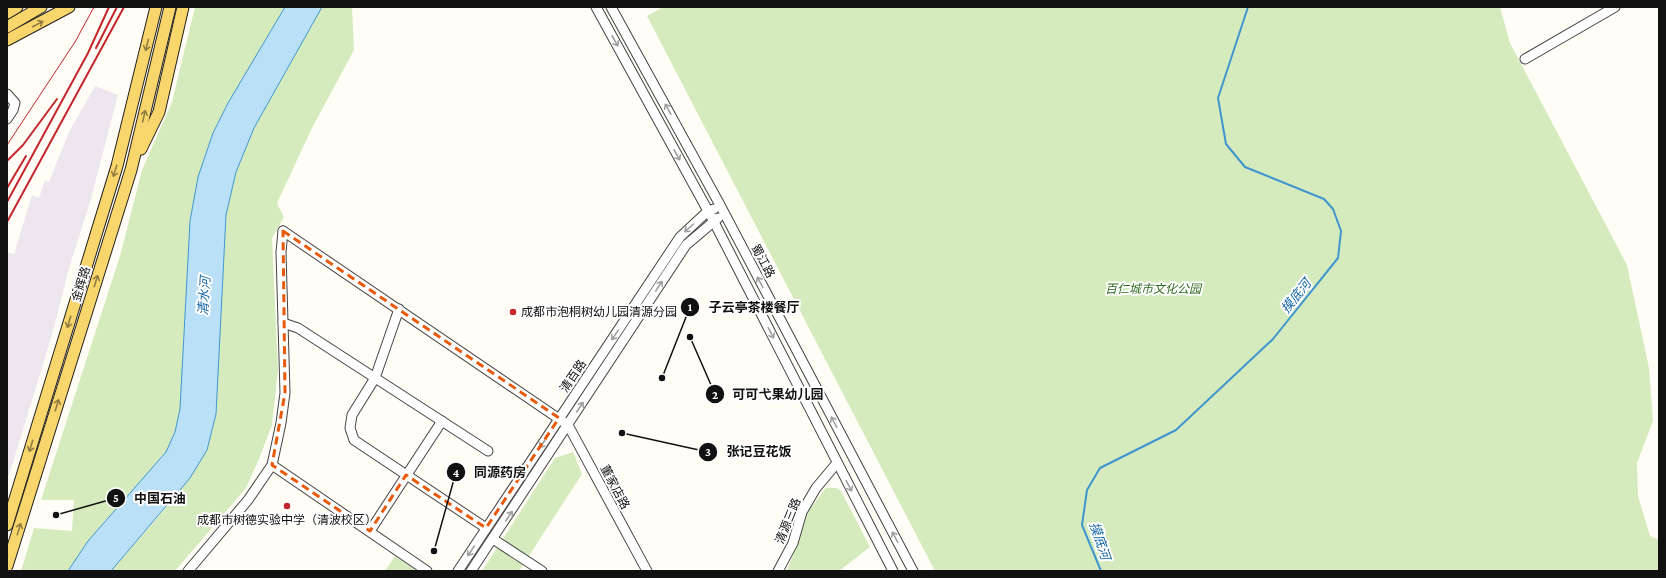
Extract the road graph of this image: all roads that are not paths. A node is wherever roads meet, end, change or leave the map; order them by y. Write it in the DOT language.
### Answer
graph roads {
  1 [pos="18,7"];
  2 [pos="41,7"];
  3 [pos="69,7"];
  4 [pos="156,7"];
  5 [pos="170,7"];
  6 [pos="183,7"];
  7 [pos="596,7"];
  8 [pos="611,7"];
  9 [pos="1615,7"];
  10 [pos="7,13"];
  11 [pos="7,27"];
  12 [pos="7,40"];
  13 [pos="1525,58"];
  14 [pos="7,94"];
  15 [pos="7,119"];
  16 [pos="131,170"];
  17 [pos="720,205"];
  18 [pos="708,211"];
  19 [pos="724,214"];
  20 [pos="713,220"];
  21 [pos="399,309"];
  22 [pos="283,323"];
  23 [pos="376,378"];
  24 [pos="559,418"];
  25 [pos="442,421"];
  26 [pos="568,424"];
  27 [pos="488,451"];
  28 [pos="837,463"];
  29 [pos="272,465"];
  30 [pos="406,475"];
  31 [pos="7,525"];
  32 [pos="486,528"];
  33 [pos="370,531"];
  34 [pos="493,539"];
  35 [pos="7,566"];
  36 [pos="188,571"];
  37 [pos="427,571"];
  38 [pos="458,571"];
  39 [pos="471,571"];
  40 [pos="542,571"];
  41 [pos="646,571"];
  42 [pos="778,571"];
  43 [pos="893,571"];
  44 [pos="913,571"];
  1 -- 10 [label="main road"];
  2 -- 11 [label="main road"];
  12 -- 3 [label="main road, one-way"];
  4 -- 31 [label="main road, 金辉路, one-way"];
  16 -- 5 [label="main road, 金辉路, one-way"];
  6 -- 16 [label="main road"];
  7 -- 18 [label="street, one-way"];
  17 -- 8 [label="street, 蜀江路, one-way"];
  9 -- 13 [label="street"];
  14 -- 15 [label="street"];
  35 -- 16 [label="main road, 金辉路, one-way"];
  17 -- 18 [label="street, 清百路"];
  17 -- 19 [label="street, 蜀江路"];
  18 -- 20 [label="street"];
  18 -- 24 [label="street, 清百路, one-way"];
  19 -- 20 [label="street, 清百路"];
  44 -- 19 [label="street, 蜀江路, one-way"];
  26 -- 20 [label="street, 清百路, one-way"];
  20 -- 28 [label="street, one-way"];
  21 -- 22 [label="street, 董家店路"];
  21 -- 23 [label="street"];
  21 -- 24 [label="street, 董家店路"];
  22 -- 23 [label="street"];
  22 -- 29 [label="street"];
  23 -- 25 [label="street"];
  23 -- 30 [label="street"];
  24 -- 26 [label="street, 董家店路"];
  24 -- 32 [label="street, 清百路, one-way"];
  25 -- 27 [label="street"];
  25 -- 30 [label="street"];
  34 -- 26 [label="street, 清百路, one-way"];
  26 -- 41 [label="street, 董家店路"];
  28 -- 42 [label="street, 清源三路"];
  28 -- 43 [label="street, one-way"];
  29 -- 33 [label="street"];
  29 -- 36 [label="street"];
  30 -- 32 [label="street"];
  30 -- 33 [label="street"];
  32 -- 38 [label="street, 清百路, one-way"];
  33 -- 37 [label="street"];
  34 -- 39 [label="street, 清百路"];
  34 -- 40 [label="street"];
}
